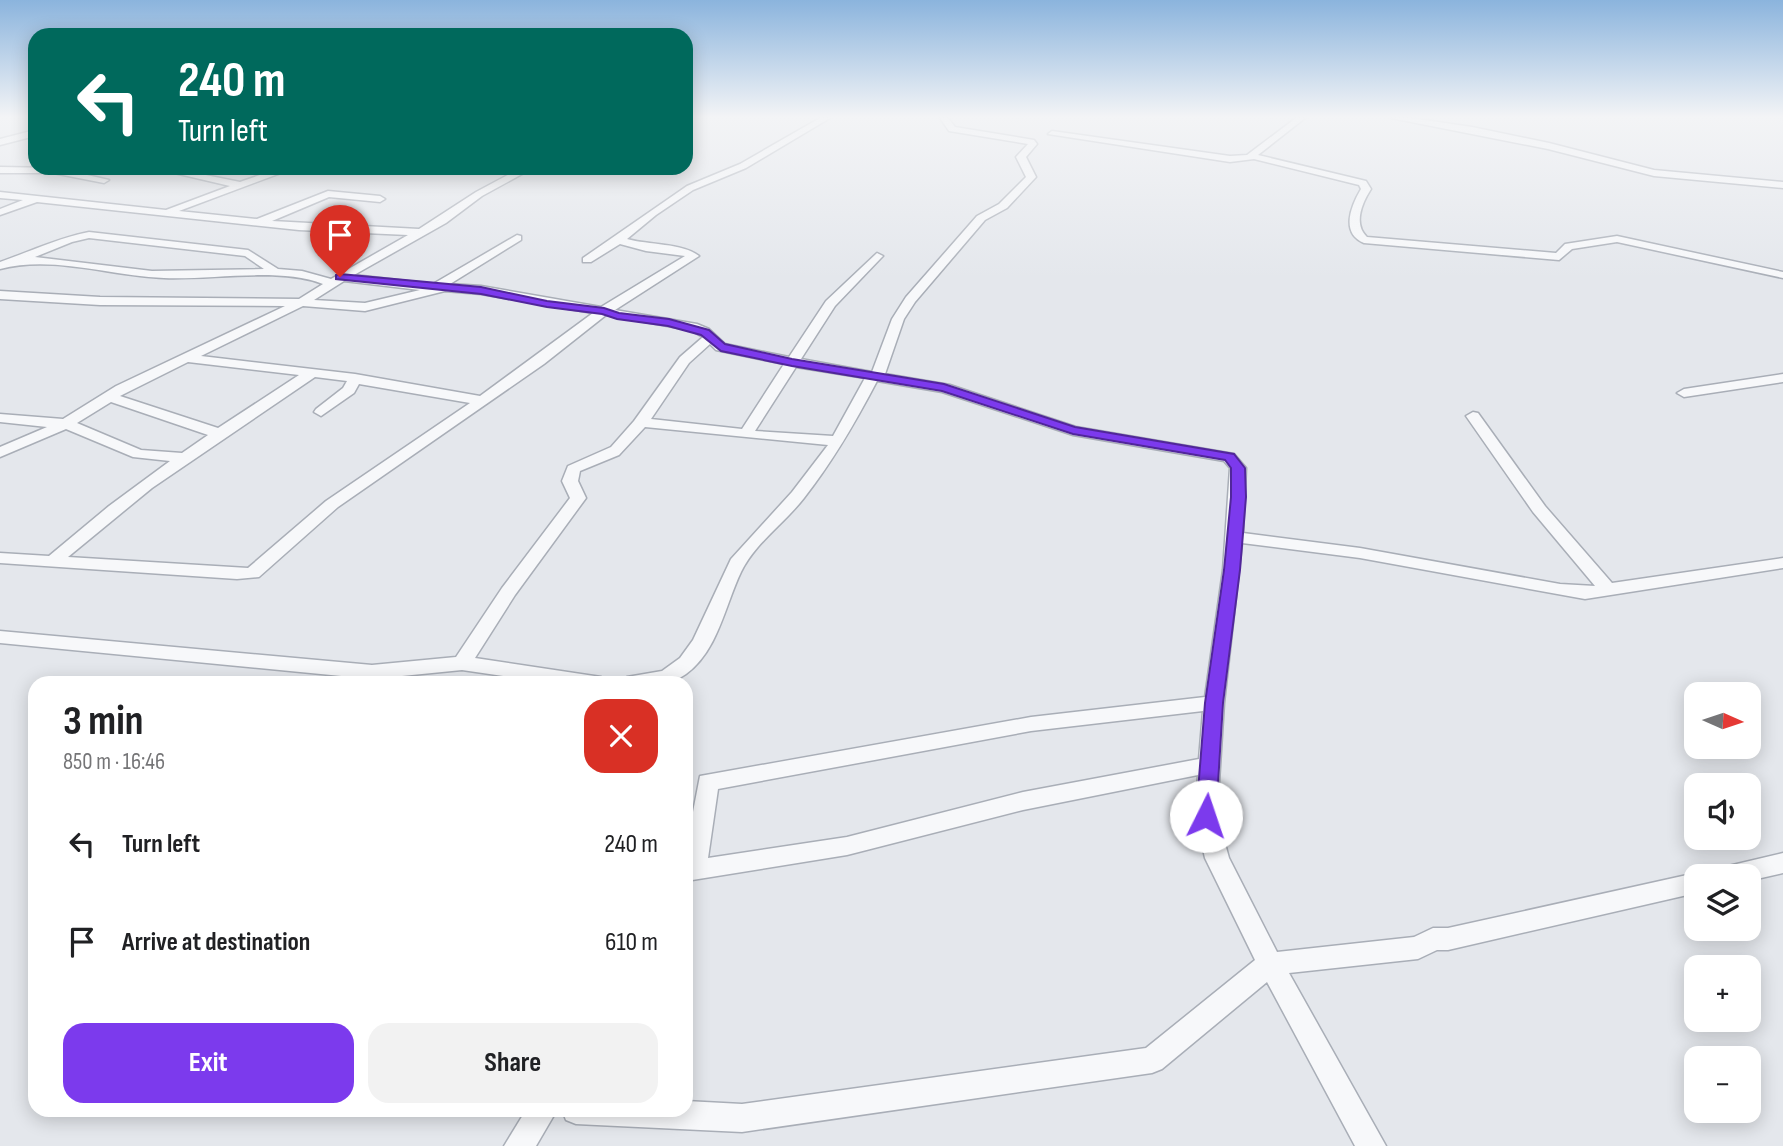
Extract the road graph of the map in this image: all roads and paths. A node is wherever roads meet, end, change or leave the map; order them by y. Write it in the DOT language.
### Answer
graph roads {
  1 [pos="730,171"];
  2 [pos="1030,171"];
  3 [pos="1314,171"];
  4 [pos="1648,171"];
  5 [pos="78,175"];
  6 [pos="193,175"];
  7 [pos="267,175"];
  8 [pos="515,175"];
  9 [pos="104,180"];
  10 [pos="239,184"];
  11 [pos="1783,185"];
  12 [pos="0,195"];
  13 [pos="380,199"];
  14 [pos="35,200"];
  15 [pos="0,212"];
  16 [pos="167,212"];
  17 [pos="259,223"];
  18 [pos="421,232"];
  19 [pos="517,238"];
  20 [pos="619,240"];
  21 [pos="877,256"];
  22 [pos="21,259"];
  23 [pos="587,260"];
  24 [pos="0,266"];
  25 [pos="275,272"];
  26 [pos="1783,275"];
  27 [pos="335,280"];
  28 [pos="435,288"];
  29 [pos="0,295"];
  30 [pos="300,303"];
  31 [pos="604,311"];
  32 [pos="709,339"];
  33 [pos="188,358"];
  34 [pos="792,362"];
  35 [pos="313,373"];
  36 [pos="875,376"];
  37 [pos="1783,378"];
  38 [pos="356,380"];
  39 [pos="1684,393"];
  40 [pos="110,397"];
  41 [pos="480,400"];
  42 [pos="321,412"];
  43 [pos="1473,416"];
  44 [pos="0,418"];
  45 [pos="643,422"];
  46 [pos="66,424"];
  47 [pos="747,432"];
  48 [pos="218,433"];
  49 [pos="838,441"];
  50 [pos="0,452"];
  51 [pos="181,457"];
  52 [pos="1235,537"];
  53 [pos="0,558"];
  54 [pos="54,561"];
  55 [pos="1783,563"];
  56 [pos="1608,590"];
  57 [pos="0,637"];
  58 [pos="462,663"];
  59 [pos="546,676"];
  60 [pos="670,676"];
  61 [pos="1214,703"];
  62 [pos="1210,765"];
  63 [pos="693,855"];
  64 [pos="1783,863"];
  65 [pos="1761,868"];
  66 [pos="693,870"];
  67 [pos="1684,886"];
  68 [pos="1270,964"];
  69 [pos="693,1116"];
  70 [pos="538,1117"];
  71 [pos="519,1146"];
  72 [pos="1371,1146"];
  1 -- 20 [label="street"];
  2 -- 36 [label="street"];
  3 -- 26 [label="street"];
  4 -- 11 [label="street"];
  5 -- 9 [label="street"];
  6 -- 10 [label="street"];
  7 -- 10 [label="street"];
  8 -- 18 [label="street"];
  10 -- 16 [label="street"];
  12 -- 14 [label="street"];
  13 -- 17 [label="street"];
  14 -- 15 [label="street"];
  14 -- 16 [label="street"];
  16 -- 17 [label="street"];
  17 -- 18 [label="street"];
  18 -- 27 [label="street"];
  19 -- 28 [label="street"];
  20 -- 23 [label="street"];
  20 -- 31 [label="street"];
  21 -- 34 [label="street"];
  22 -- 24 [label="street"];
  22 -- 25 [label="street"];
  22 -- 25 [label="street"];
  25 -- 27 [label="street"];
  27 -- 28 [label="street"];
  27 -- 30 [label="street"];
  28 -- 30 [label="street"];
  28 -- 31 [label="street"];
  29 -- 30 [label="street"];
  30 -- 33 [label="street"];
  31 -- 32 [label="street"];
  31 -- 41 [label="street"];
  32 -- 34 [label="street"];
  32 -- 45 [label="street"];
  33 -- 35 [label="street"];
  33 -- 40 [label="street"];
  34 -- 36 [label="street"];
  34 -- 47 [label="street"];
  35 -- 38 [label="street"];
  35 -- 48 [label="street"];
  36 -- 49 [label="street"];
  36 -- 52 [label="street"];
  37 -- 39 [label="street"];
  38 -- 41 [label="street"];
  38 -- 42 [label="street"];
  40 -- 46 [label="street"];
  40 -- 48 [label="street"];
  41 -- 54 [label="street"];
  43 -- 56 [label="street"];
  44 -- 46 [label="street"];
  45 -- 47 [label="street"];
  45 -- 58 [label="street"];
  46 -- 50 [label="street"];
  46 -- 51 [label="street"];
  47 -- 49 [label="street"];
  48 -- 51 [label="street"];
  49 -- 60 [label="street"];
  51 -- 54 [label="street"];
  52 -- 56 [label="street"];
  52 -- 61 [label="street"];
  53 -- 54 [label="street"];
  55 -- 56 [label="street"];
  57 -- 58 [label="street"];
  58 -- 59 [label="street"];
  61 -- 62 [label="street"];
  61 -- 63 [label="street"];
  62 -- 66 [label="street"];
  62 -- 68 [label="street"];
  64 -- 65 [label="street"];
  67 -- 68 [label="street"];
  68 -- 69 [label="street"];
  68 -- 72 [label="street"];
  70 -- 71 [label="street"];
}
